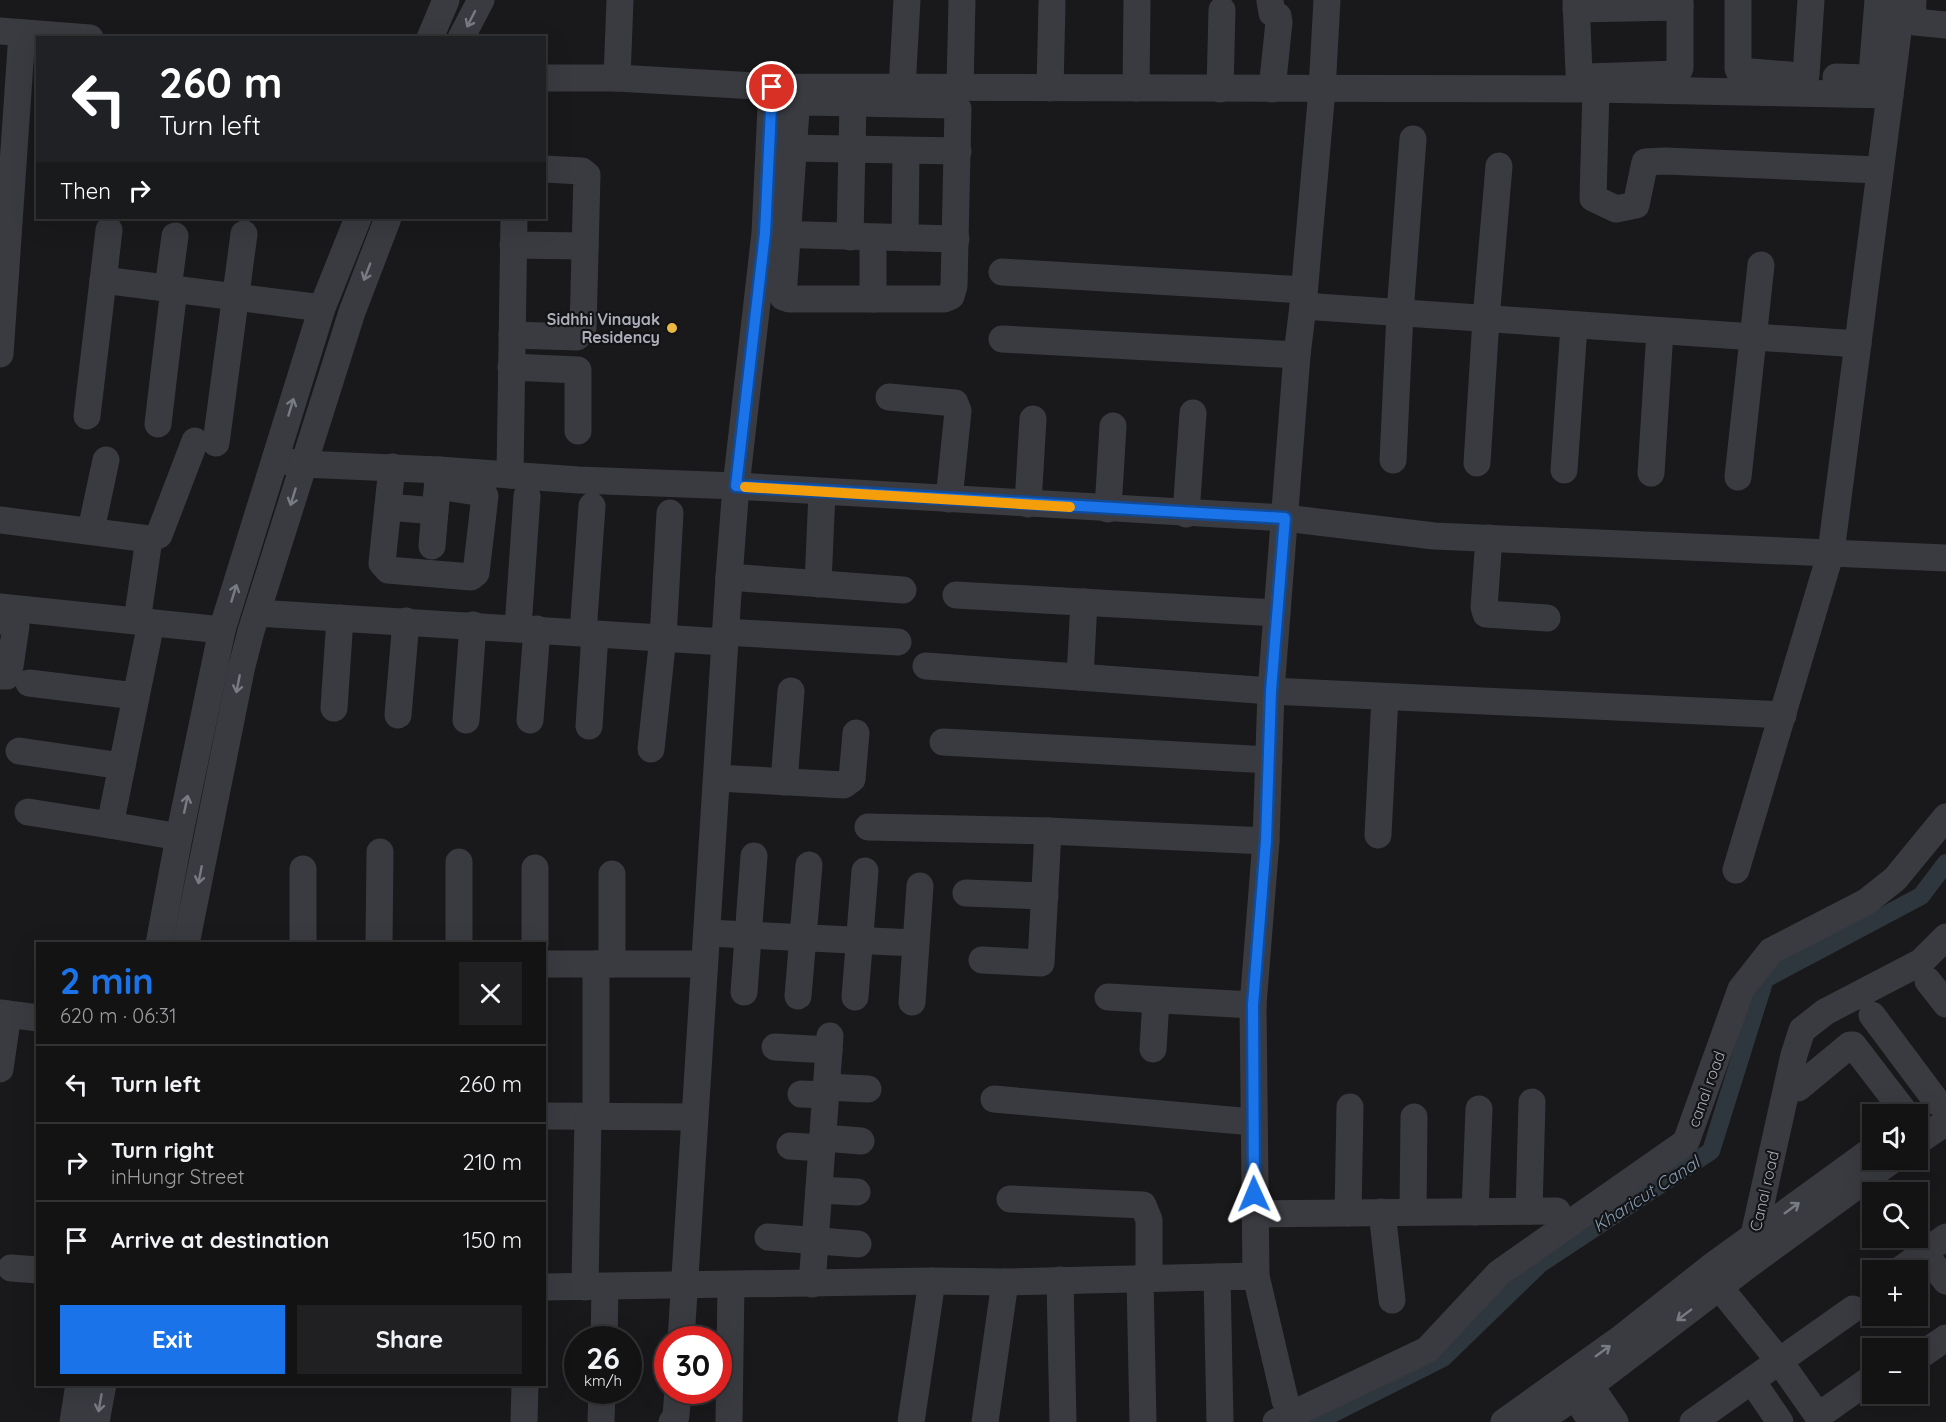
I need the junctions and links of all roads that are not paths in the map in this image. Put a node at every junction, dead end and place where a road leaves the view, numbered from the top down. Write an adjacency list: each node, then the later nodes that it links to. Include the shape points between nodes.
1 (446, 0): 21 (street)
2 (481, 0): 22 (street, one-way to 22)
3 (620, 0): 25 (street)
4 (907, 0): 27 (street)
5 (962, 0): 28 (street)
6 (1327, 0): 34 (street)
7 (1738, 0): 23 (street, via 1739,71)
8 (1811, 0): 23 (street)
9 (1878, 0): 23 (street, via 1870,76)
10 (1902, 0): 35 (street)
11 (1913, 0): 18 (street, via 1915,22)
12 (1137, 1): 30 (street)
13 (1270, 1): 32 (street, via 1279,22)
14 (1052, 3): 29 (street)
15 (1680, 3): 16 (street); 16 (street, via 1680,68 1677,74 1662,75 1579,73)
16 (1576, 4)
17 (1222, 10): 31 (street)
18 (1946, 25)
19 (11, 32): 20 (street); 64 (street)
20 (64, 36)
21 (431, 36)
22 (462, 36)
23 (1806, 75)
24 (546, 78): 25 (street)
25 (618, 78): 26 (street)
26 (772, 87): 27 (street); 50 (street)
27 (902, 88): 28 (street)
28 (960, 88): 29 (street)
29 (1050, 88): 30 (street)
30 (1136, 88): 31 (street)
31 (1220, 89): 32 (street)
32 (1272, 89): 34 (street)
33 (1596, 89): 34 (street); 35 (street); 44 (street, via 1593,198 1616,209 1636,205 1645,162)
34 (1322, 90): 62 (street)
35 (1890, 95): 44 (street)
36 (853, 103): 38 (street, via 797,105); 39 (street); 41 (street, via 955,107 959,114)
37 (1413, 140): 66 (street)
38 (793, 148): 39 (street); 50 (street)
39 (852, 150): 40 (street); 52 (street)
40 (906, 151): 41 (street); 53 (street)
41 (958, 151): 54 (street)
42 (1499, 166): 67 (street)
43 (546, 169): 56 (street, via 582,171 587,175)
44 (1878, 170): 73 (street)
45 (358, 219): 65 (street)
46 (388, 219): 88 (street, one-way to 88, via 352,312)
47 (514, 219): 55 (street)
48 (109, 230): 59 (street)
49 (244, 234): 61 (street)
50 (776, 234): 52 (street); 63 (street, via 783,297); 95 (street)
51 (175, 236): 60 (street)
52 (862, 238): 53 (street); 63 (street)
53 (905, 238): 54 (street)
54 (956, 239): 63 (street, via 951,296)
55 (513, 245): 56 (street); 70 (street)
56 (585, 246): 70 (street, via 583,329 579,336)
57 (1761, 265): 71 (street)
58 (1002, 272): 62 (street)
59 (103, 280): 60 (street); 79 (street)
60 (171, 289): 61 (street); 81 (street)
61 (235, 297): 65 (street); 109 (street, via 206,442 159,535)
62 (1304, 298): 66 (street); 75 (street)
63 (873, 299)
64 (2, 300): 74 (street)
65 (322, 308): 85 (street, one-way to 65)
66 (1400, 313): 67 (street); 86 (street)
67 (1486, 320): 68 (street); 87 (street)
68 (1574, 326): 69 (street); 89 (street)
69 (1660, 331): 71 (street); 90 (street)
70 (512, 335): 76 (street)
71 (1752, 338): 73 (street); 92 (street)
72 (1002, 339): 75 (street)
73 (1858, 344): 111 (street)
74 (0, 354)
75 (1297, 355): 105 (street)
76 (511, 367): 83 (street, via 578,370); 91 (street)
77 (888, 397): 99 (street, via 955,402 958,411)
78 (1193, 413): 104 (street)
79 (87, 416)
80 (1033, 419): 100 (street)
81 (158, 424)
82 (1113, 426): 102 (street)
83 (578, 430)
84 (106, 460): 107 (street)
85 (275, 460): 88 (street); 128 (street, one-way to 85)
86 (1393, 460)
87 (1477, 463)
88 (303, 464): 94 (street); 119 (street, one-way to 119)
89 (1564, 470)
90 (1651, 473)
91 (510, 475): 95 (street); 96 (street)
92 (1738, 477)
93 (363, 482): 94 (street)
94 (390, 486): 96 (street); 96 (street); 96 (street, via 382,563 385,568 474,576 485,496 476,490)
95 (736, 486): 97 (street); 113 (street)
96 (437, 489): 110 (street)
97 (822, 492): 99 (street); 114 (street)
98 (527, 496): 127 (street)
99 (949, 499): 100 (street)
100 (1028, 504): 102 (street)
101 (592, 506): 129 (street)
102 (1108, 508): 104 (street)
103 (670, 513): 130 (street)
104 (1186, 514): 105 (street)
105 (1285, 518): 108 (street, via 1434,536); 120 (street)
106 (0, 520): 107 (street)
107 (91, 530): 109 (street)
108 (1489, 538): 111 (street); 122 (street, via 1486,614)
109 (149, 539): 125 (street)
110 (432, 546)
111 (1831, 552): 112 (street); 143 (street)
112 (1946, 558)
113 (729, 577): 114 (street); 131 (street)
114 (818, 584): 115 (street)
115 (903, 590)
116 (956, 595): 117 (street)
117 (1084, 602): 120 (street); 135 (street)
118 (0, 607): 125 (street)
119 (257, 613): 121 (street); 181 (street, one-way to 181, via 241,670)
120 (1277, 613): 138 (street)
121 (340, 618): 124 (street); 141 (street)
122 (1547, 618)
123 (0, 621): 134 (street, via 16,626 9,673)
124 (406, 621): 126 (street); 142 (street)
125 (144, 622): 128 (street); 139 (street)
126 (473, 625): 127 (street); 144 (street)
127 (527, 629): 129 (street); 145 (street)
128 (222, 630): 161 (street, one-way to 128)
129 (589, 633): 130 (street); 146 (street)
130 (663, 637): 131 (street); 149 (street)
131 (725, 637): 132 (street); 153 (street)
132 (898, 642)
133 (926, 666): 135 (street)
134 (0, 676)
135 (1080, 677): 138 (street)
136 (29, 682): 139 (street)
137 (791, 691): 154 (street)
138 (1271, 691): 140 (street); 151 (street)
139 (135, 696): 152 (street)
140 (1385, 697): 143 (street); 160 (street)
141 (334, 708)
142 (398, 714)
143 (1782, 715): 169 (street)
144 (466, 720)
145 (530, 720)
146 (589, 726)
147 (856, 733): 154 (street, via 852,779 844,785)
148 (943, 741): 151 (street)
149 (651, 749)
150 (19, 751): 152 (street)
151 (1269, 760): 162 (street)
152 (122, 766): 157 (street)
153 (717, 778): 154 (street); 175 (street)
154 (784, 782)
155 (28, 812): 157 (street)
156 (1946, 817): 276 (street, canal road, via 1895,879 1866,902 1771,951 1741,989 1686,1142 1498,1273 1427,1350)
157 (110, 825): 161 (street)
158 (868, 827): 159 (street)
159 (1048, 831): 162 (street); 174 (street)
160 (1378, 835)
161 (178, 837): 180 (street)
162 (1266, 841): 199 (street)
163 (380, 852): 183 (street)
164 (754, 856): 176 (street)
165 (459, 862): 184 (street)
166 (809, 866): 178 (street)
167 (535, 868): 185 (street)
168 (303, 869): 182 (street)
169 (1736, 870)
170 (865, 871): 179 (street)
171 (612, 874): 189 (street)
172 (920, 886): 186 (street)
173 (966, 893): 174 (street)
174 (1046, 896): 187 (street, via 1041,963)
175 (707, 933): 176 (street); 190 (street)
176 (749, 935): 178 (street); 192 (street)
177 (1946, 937): 238 (street, Canal road, via 1921,962 1825,1012 1802,1030)
178 (803, 938): 179 (street); 193 (street)
179 (860, 940): 186 (street); 194 (street)
180 (159, 942)
181 (186, 942)
182 (303, 942)
183 (379, 942)
184 (459, 942)
185 (535, 942)
186 (915, 943): 197 (street)
187 (982, 960)
188 (546, 964): 189 (street)
189 (604, 964): 190 (street); 216 (street)
190 (704, 964): 217 (street)
191 (1928, 981): 198 (street)
192 (744, 992)
193 (798, 996)
194 (855, 997)
195 (1108, 997): 196 (street)
196 (1156, 1000): 199 (street); 204 (street)
197 (912, 1002)
198 (1946, 1004)
199 (1253, 1005): 219 (street)
200 (4, 1014): 202 (street); 205 (street)
201 (1872, 1015): 214 (street)
202 (36, 1018)
203 (775, 1047): 208 (street, via 830,1043)
204 (1153, 1049)
205 (0, 1069)
206 (1798, 1088): 211 (street, via 1853,1045)
207 (868, 1089): 208 (street)
208 (818, 1092): 222 (street)
209 (994, 1099): 219 (street)
210 (1532, 1102): 231 (street)
211 (1898, 1104)
212 (1350, 1107): 236 (street)
213 (1479, 1108): 235 (street)
214 (1936, 1109): 220 (street)
215 (546, 1116): 216 (street)
216 (592, 1116): 217 (street); 259 (street)
217 (694, 1117): 257 (street)
218 (1414, 1117): 234 (street)
219 (1253, 1122): 237 (street)
220 (1928, 1123)
221 (861, 1141): 222 (street)
222 (822, 1143): 223 (street); 227 (street)
223 (790, 1146)
224 (1862, 1157): 238 (street, one-way to 224)
225 (1884, 1170): 226 (street)
226 (1874, 1182)
227 (819, 1190): 229 (street); 241 (street)
228 (1862, 1191): 245 (street)
229 (857, 1192)
230 (1010, 1199): 250 (street, via 1143,1205 1149,1220)
231 (1529, 1211): 232 (street); 235 (street)
232 (1557, 1211)
233 (1382, 1212): 234 (street); 236 (street); 261 (street)
234 (1413, 1212): 235 (street)
235 (1475, 1212)
236 (1348, 1213): 237 (street)
237 (1254, 1214): 248 (street)
238 (1753, 1236): 245 (street, Canal road); 269 (street, one-way to 238)
239 (768, 1237): 241 (street)
240 (1946, 1237): 242 (street)
241 (815, 1241): 243 (street); 255 (street)
242 (1928, 1242)
243 (858, 1244)
244 (1920, 1248): 253 (street)
245 (1747, 1266): 260 (street)
246 (11, 1268): 247 (street)
247 (36, 1270)
248 (1256, 1276): 249 (street); 276 (street)
249 (1217, 1277): 250 (street); 278 (street)
250 (1145, 1278): 251 (street); 288 (street)
251 (1060, 1280): 254 (street); 287 (street)
252 (932, 1281): 254 (street); 255 (street); 285 (street)
253 (1946, 1281)
254 (1005, 1282): 286 (street)
255 (812, 1284): 256 (street)
256 (731, 1285): 257 (street); 284 (street)
257 (684, 1286): 259 (street); 264 (street)
258 (546, 1287): 259 (street)
259 (596, 1287): 263 (street)
260 (1720, 1288): 267 (street); 269 (street, one-way to 269)
261 (1392, 1300)
262 (1853, 1309): 267 (street)
263 (602, 1326)
264 (682, 1326)
265 (1946, 1338): 266 (street)
266 (1928, 1350)
267 (1780, 1362): 268 (street); 270 (street, via 1818,1416)
268 (1752, 1381): 277 (street); 293 (street)
269 (1577, 1382): 289 (street); 290 (street); 291 (street); 292 (street)
270 (1862, 1385)
271 (79, 1386): 279 (street)
272 (103, 1386): 280 (street, one-way to 280)
273 (525, 1386): 281 (street)
274 (602, 1404): 282 (street)
275 (677, 1404): 283 (street)
276 (1286, 1415)
277 (1709, 1417)
278 (1220, 1421)
279 (73, 1422)
280 (96, 1422)
281 (524, 1422)
282 (601, 1422)
283 (672, 1422)
284 (729, 1422)
285 (911, 1422)
286 (985, 1422)
287 (1063, 1422)
288 (1143, 1422)
289 (1504, 1422)
290 (1538, 1422)
291 (1592, 1422)
292 (1615, 1422)
293 (1780, 1422)

